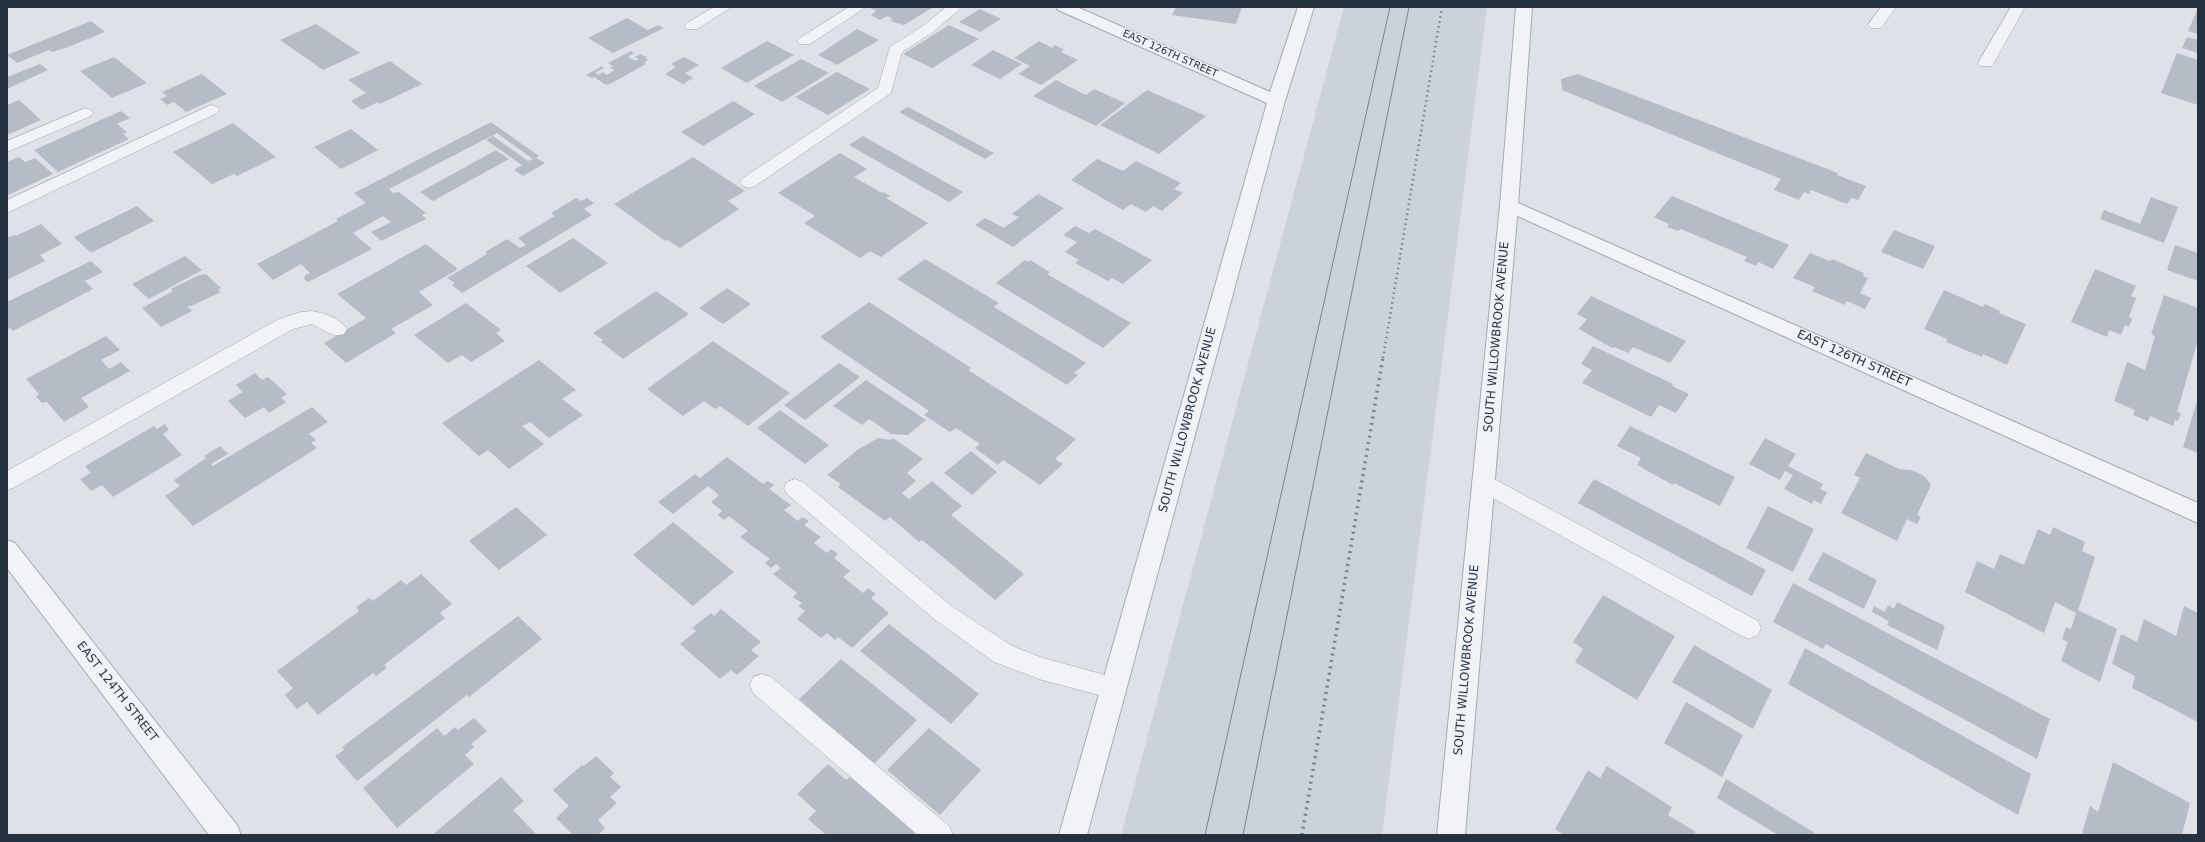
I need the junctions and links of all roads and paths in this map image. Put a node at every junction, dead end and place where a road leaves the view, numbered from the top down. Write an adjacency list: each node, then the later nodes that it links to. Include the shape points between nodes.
1 (725, 7): 10 (lane)
2 (859, 7): 11 (lane)
3 (955, 7): 17 (lane, via 928,29 895,50 885,90)
4 (1064, 7): 13 (street, EAST 126TH STREET)
5 (1306, 7): 13 (street, SOUTH WILLOWBROOK AVENUE)
6 (1524, 7): 18 (street, SOUTH WILLOWBROOK AVENUE)
7 (1889, 7): 9 (lane)
8 (2018, 7): 12 (lane)
9 (1876, 25)
10 (692, 26)
11 (805, 41)
12 (1986, 63)
13 (1276, 101): 28 (street, SOUTH WILLOWBROOK AVENUE)
14 (211, 110): 19 (lane)
15 (85, 113): 16 (lane)
16 (7, 147)
17 (749, 182)
18 (1509, 205): 22 (street, SOUTH WILLOWBROOK AVENUE); 24 (street, EAST 126TH STREET)
19 (7, 207)
20 (337, 329): 21 (lane, via 317,317 303,317 286,324)
21 (7, 481)
22 (1483, 482): 26 (lane); 32 (street, SOUTH WILLOWBROOK AVENUE)
23 (795, 488): 28 (lane, via 942,612 1003,654 1042,669)
24 (2198, 513)
25 (7, 550): 29 (street, EAST 124TH STREET)
26 (1749, 628)
27 (762, 685): 30 (lane)
28 (1114, 688): 31 (street, SOUTH WILLOWBROOK AVENUE)
29 (227, 835)
30 (939, 835)
31 (1073, 835)
32 (1451, 835)

